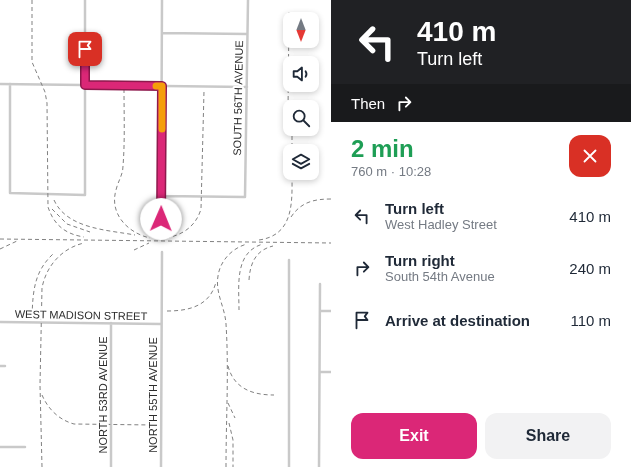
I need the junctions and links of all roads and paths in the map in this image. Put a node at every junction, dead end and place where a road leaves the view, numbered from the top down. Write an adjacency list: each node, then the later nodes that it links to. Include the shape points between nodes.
1 (85, 0): 8 (street)
2 (162, 0): 4 (street)
3 (248, 0): 5 (street, SOUTH 56TH AVENUE)
4 (162, 33): 5 (street); 9 (street)
5 (248, 34): 10 (street, SOUTH 56TH AVENUE)
6 (0, 84): 7 (street)
7 (10, 84): 8 (street); 8 (street, via 10,193 85,195)
8 (85, 85): 9 (street)
9 (162, 86): 10 (street); 11 (street)
10 (247, 87): 11 (street, SOUTH 56TH AVENUE, via 245,197)
11 (162, 196): 12 (street)
12 (158, 228)
13 (162, 252): 20 (street, NORTH 55TH AVENUE)
14 (289, 260): 29 (street)
15 (320, 284): 16 (street)
16 (320, 311): 17 (street); 23 (street)
17 (331, 311)
18 (0, 322): 19 (street, WEST MADISON STREET)
19 (111, 323): 20 (street, WEST MADISON STREET); 27 (street, NORTH 53RD AVENUE)
20 (161, 324): 28 (street, NORTH 55TH AVENUE)
21 (0, 366): 22 (street)
22 (5, 366)
23 (320, 372): 24 (street); 30 (street)
24 (331, 372)
25 (0, 447): 26 (street)
26 (25, 448)
27 (111, 467)
28 (161, 467)
29 (289, 467)
30 (319, 467)

